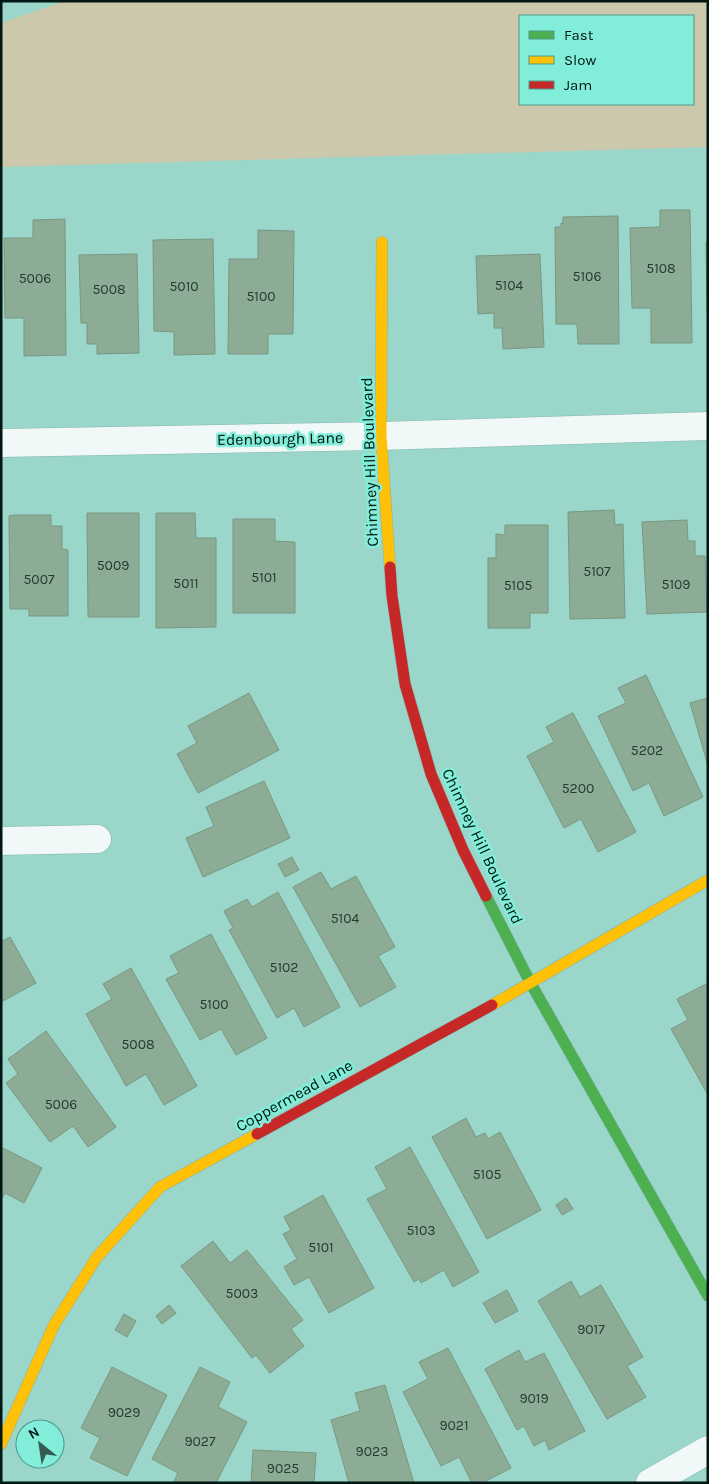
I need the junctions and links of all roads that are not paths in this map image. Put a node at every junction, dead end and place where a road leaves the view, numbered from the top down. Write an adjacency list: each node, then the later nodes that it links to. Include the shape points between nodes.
1 (382, 242): 3 (street, Chimney Hill Boulevard)
2 (708, 426): 3 (street, Edenbourgh Lane)
3 (381, 436): 4 (street, Edenbourgh Lane); 8 (street, Chimney Hill Boulevard, via 392,596 405,684 435,783 463,850)
4 (1, 443)
5 (97, 839): 6 (street)
6 (1, 841)
7 (708, 880): 8 (street, Coppermead Lane)
8 (530, 982): 9 (street, Chimney Hill Boulevard); 10 (street, Coppermead Lane, via 160,1187 97,1257 54,1325)
9 (708, 1296)
10 (1, 1444)
11 (708, 1450): 12 (street)
12 (650, 1483)

